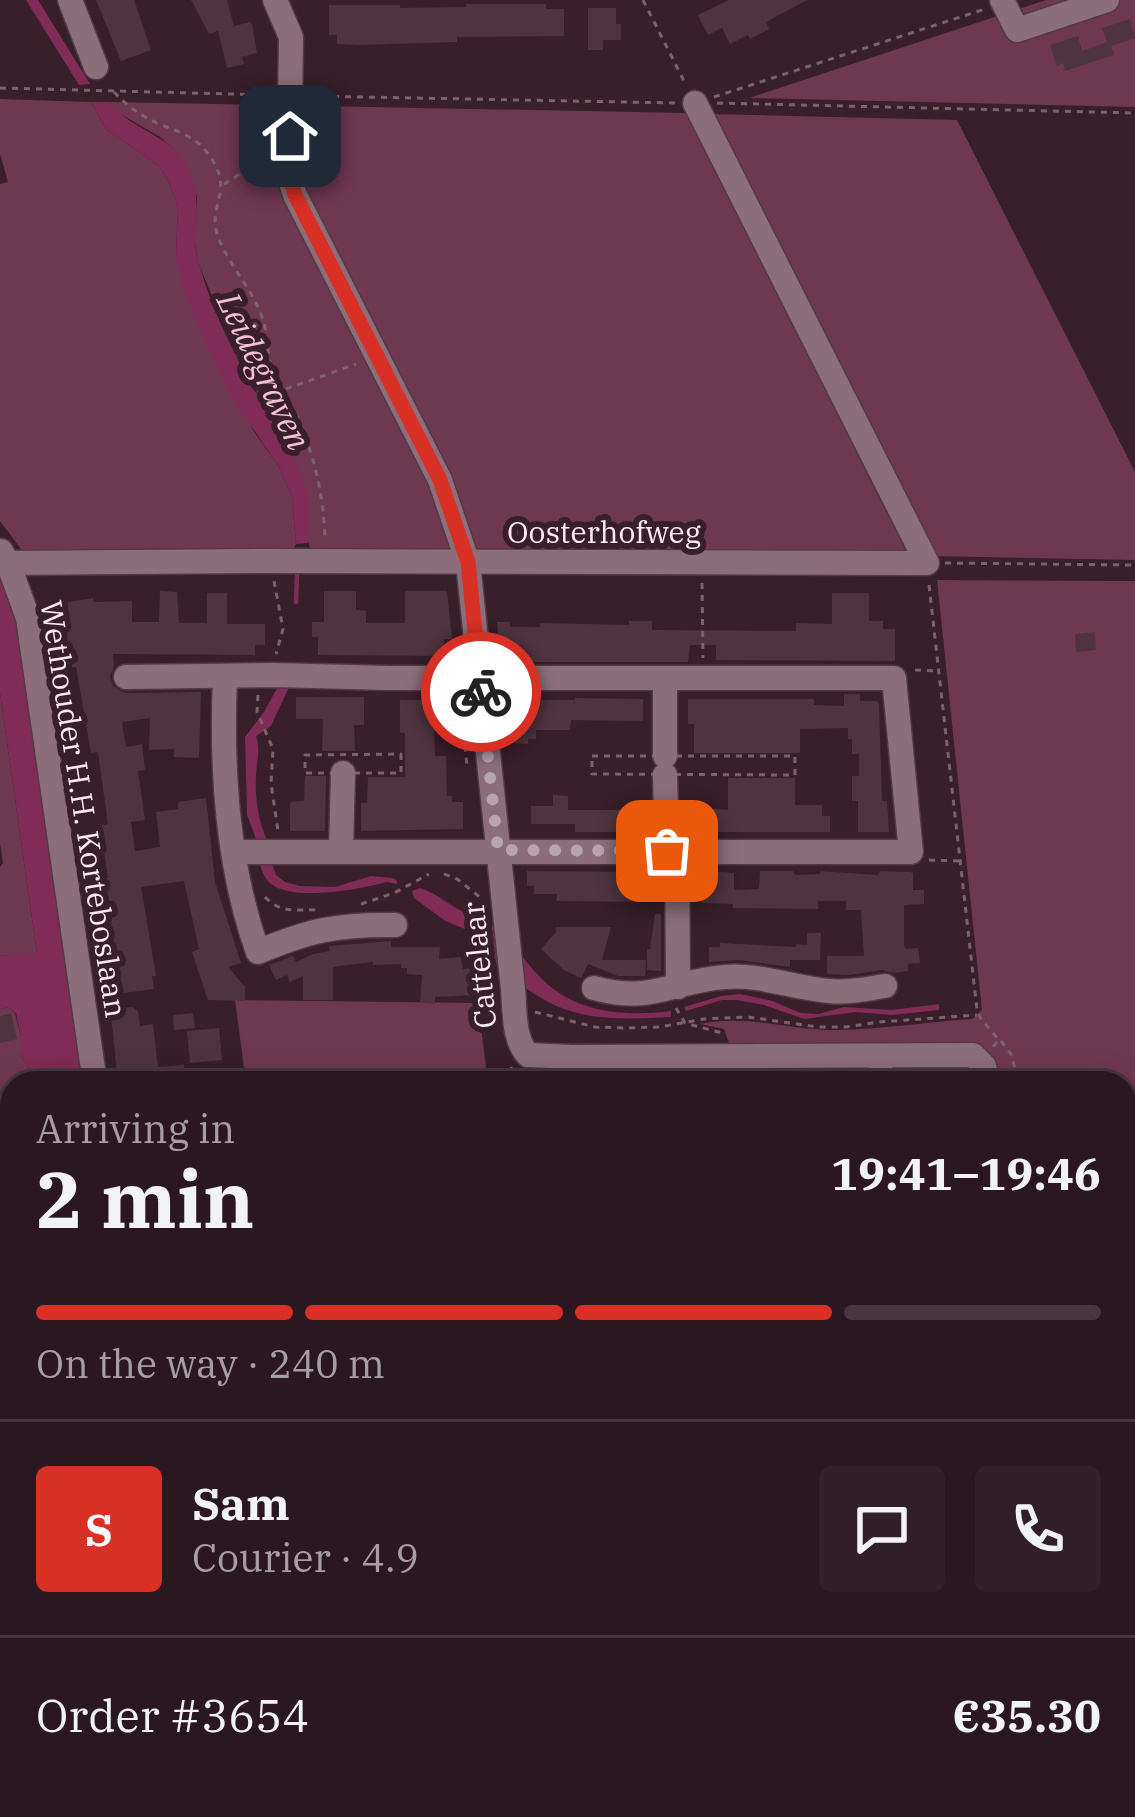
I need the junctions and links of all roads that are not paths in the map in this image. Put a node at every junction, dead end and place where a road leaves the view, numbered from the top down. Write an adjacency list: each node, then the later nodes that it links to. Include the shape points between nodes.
1 (70, 0): 5 (street)
2 (275, 0): 8 (street, Cattelaar, via 291,37 280,97 295,195 440,480)
3 (1107, 0): 4 (street, via 1017,30)
4 (1003, 2)
5 (96, 67)
6 (695, 103): 8 (street, Oosterhofweg, via 927,563)
7 (3, 558): 8 (street, Oosterhofweg); 24 (street, Wethouder H.H. Korteboslaan, via 28,618)
8 (468, 562): 11 (street, Cattelaar)
9 (126, 677): 10 (street)
10 (225, 677): 11 (street); 15 (street, via 224,771)
11 (479, 677): 12 (street); 14 (street, Cattelaar)
12 (664, 679): 17 (street); 17 (street, via 894,678 911,852)
13 (343, 773): 16 (street)
14 (498, 850): 16 (street); 17 (street); 23 (street, Cattelaar, via 520,1046)
15 (263, 851): 16 (street); 18 (street, via 248,923 258,952 303,933)
16 (341, 851)
17 (672, 851): 20 (street)
18 (394, 925)
19 (885, 986): 20 (street, via 833,992 731,976)
20 (678, 987): 21 (street, via 634,995)
21 (594, 988)
22 (880, 1056): 23 (street, Cattelaar); 25 (street); 26 (street, Cattelaar, via 973,1055)
23 (572, 1070)
24 (93, 1071)
25 (881, 1071)
26 (978, 1071)

